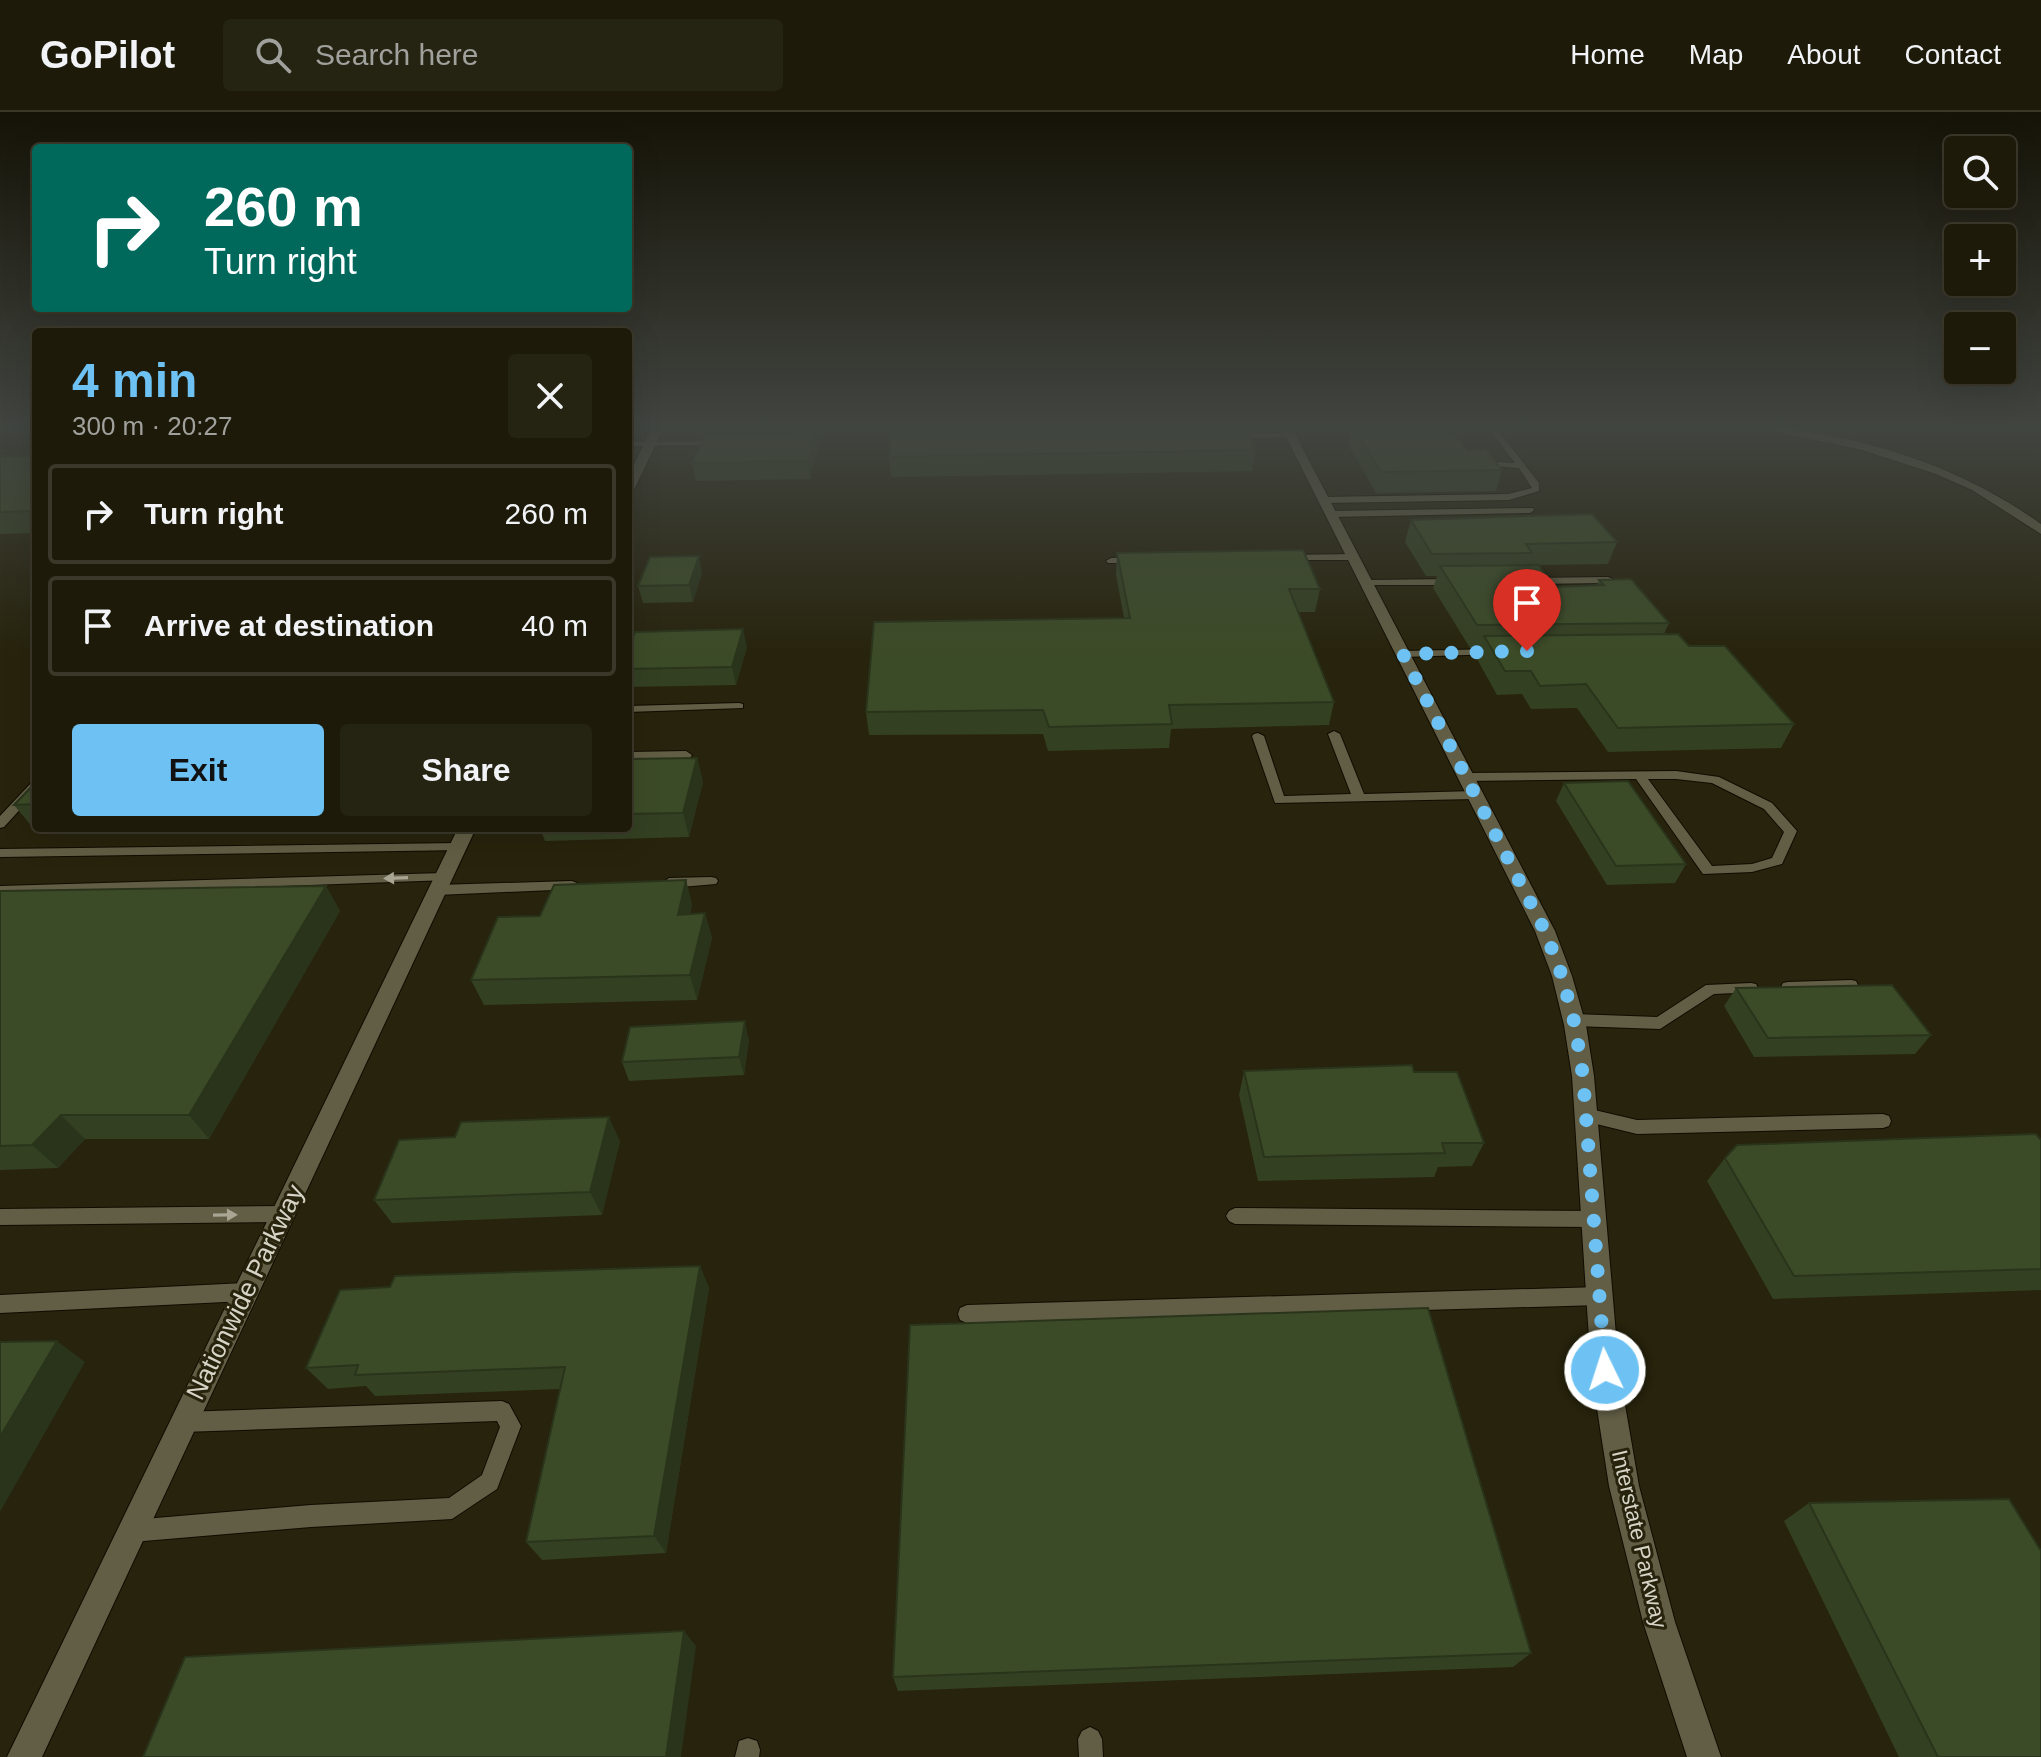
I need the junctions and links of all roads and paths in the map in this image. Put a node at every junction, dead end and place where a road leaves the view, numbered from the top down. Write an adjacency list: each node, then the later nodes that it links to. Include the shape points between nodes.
1 (1323, 502): 4 (street, Interstate Parkway)
2 (1422, 502): 4 (lane)
3 (2000, 502): 6 (street)
4 (1326, 507): 5 (lane); 7 (street, Interstate Parkway)
5 (1530, 510)
6 (2041, 530)
7 (1353, 557): 8 (lane); 13 (street, Interstate Parkway)
8 (1276, 558)
9 (1141, 560): 10 (lane)
10 (1111, 561)
11 (1517, 581): 14 (lane, via 1608,580)
12 (1472, 582): 13 (lane)
13 (1366, 583): 16 (street, Interstate Parkway)
14 (1623, 585)
15 (1511, 652): 16 (lane)
16 (1403, 654): 24 (street, Interstate Parkway)
17 (739, 706): 18 (lane)
18 (632, 709)
19 (1334, 734): 26 (lane)
20 (1258, 736): 26 (lane, via 1279,800)
21 (686, 755): 22 (lane)
22 (632, 756)
23 (1640, 776): 23 (lane, via 1715,780 1768,806 1791,831 1777,861 1708,871); 24 (lane)
24 (1470, 786): 26 (lane); 36 (street, Interstate Parkway, via 1545,931)
25 (32, 789): 27 (lane)
26 (1359, 798)
27 (0, 824)
28 (462, 838): 29 (lane); 32 (street, Nationwide Parkway)
29 (0, 853)
30 (711, 881): 31 (lane)
31 (650, 883)
32 (440, 884): 33 (lane); 34 (lane, one-way to 34, via 349,880); 39 (street, Nationwide Parkway)
33 (589, 885)
34 (0, 891)
35 (1851, 985): 36 (lane, via 1711,989 1660,1023)
36 (1574, 1020): 37 (street, Interstate Parkway)
37 (1586, 1115): 38 (lane, via 1637,1127); 42 (street, Interstate Parkway)
38 (1883, 1121)
39 (283, 1214): 41 (lane, one-way to 39); 43 (street, Nationwide Parkway)
40 (1235, 1216): 42 (lane)
41 (0, 1217)
42 (1594, 1219): 44 (street, Interstate Parkway)
43 (245, 1292): 45 (lane); 47 (street, Nationwide Parkway)
44 (1600, 1296): 46 (lane); 50 (street, Interstate Parkway, via 1605,1370 1624,1486 1659,1622)
45 (0, 1304)
46 (967, 1314)
47 (183, 1422): 48 (street, Nationwide Parkway); 48 (lane, via 502,1411 511,1426 490,1482 452,1508)
48 (131, 1531): 49 (street, Nationwide Parkway)
49 (24, 1757)
50 (1704, 1757)

